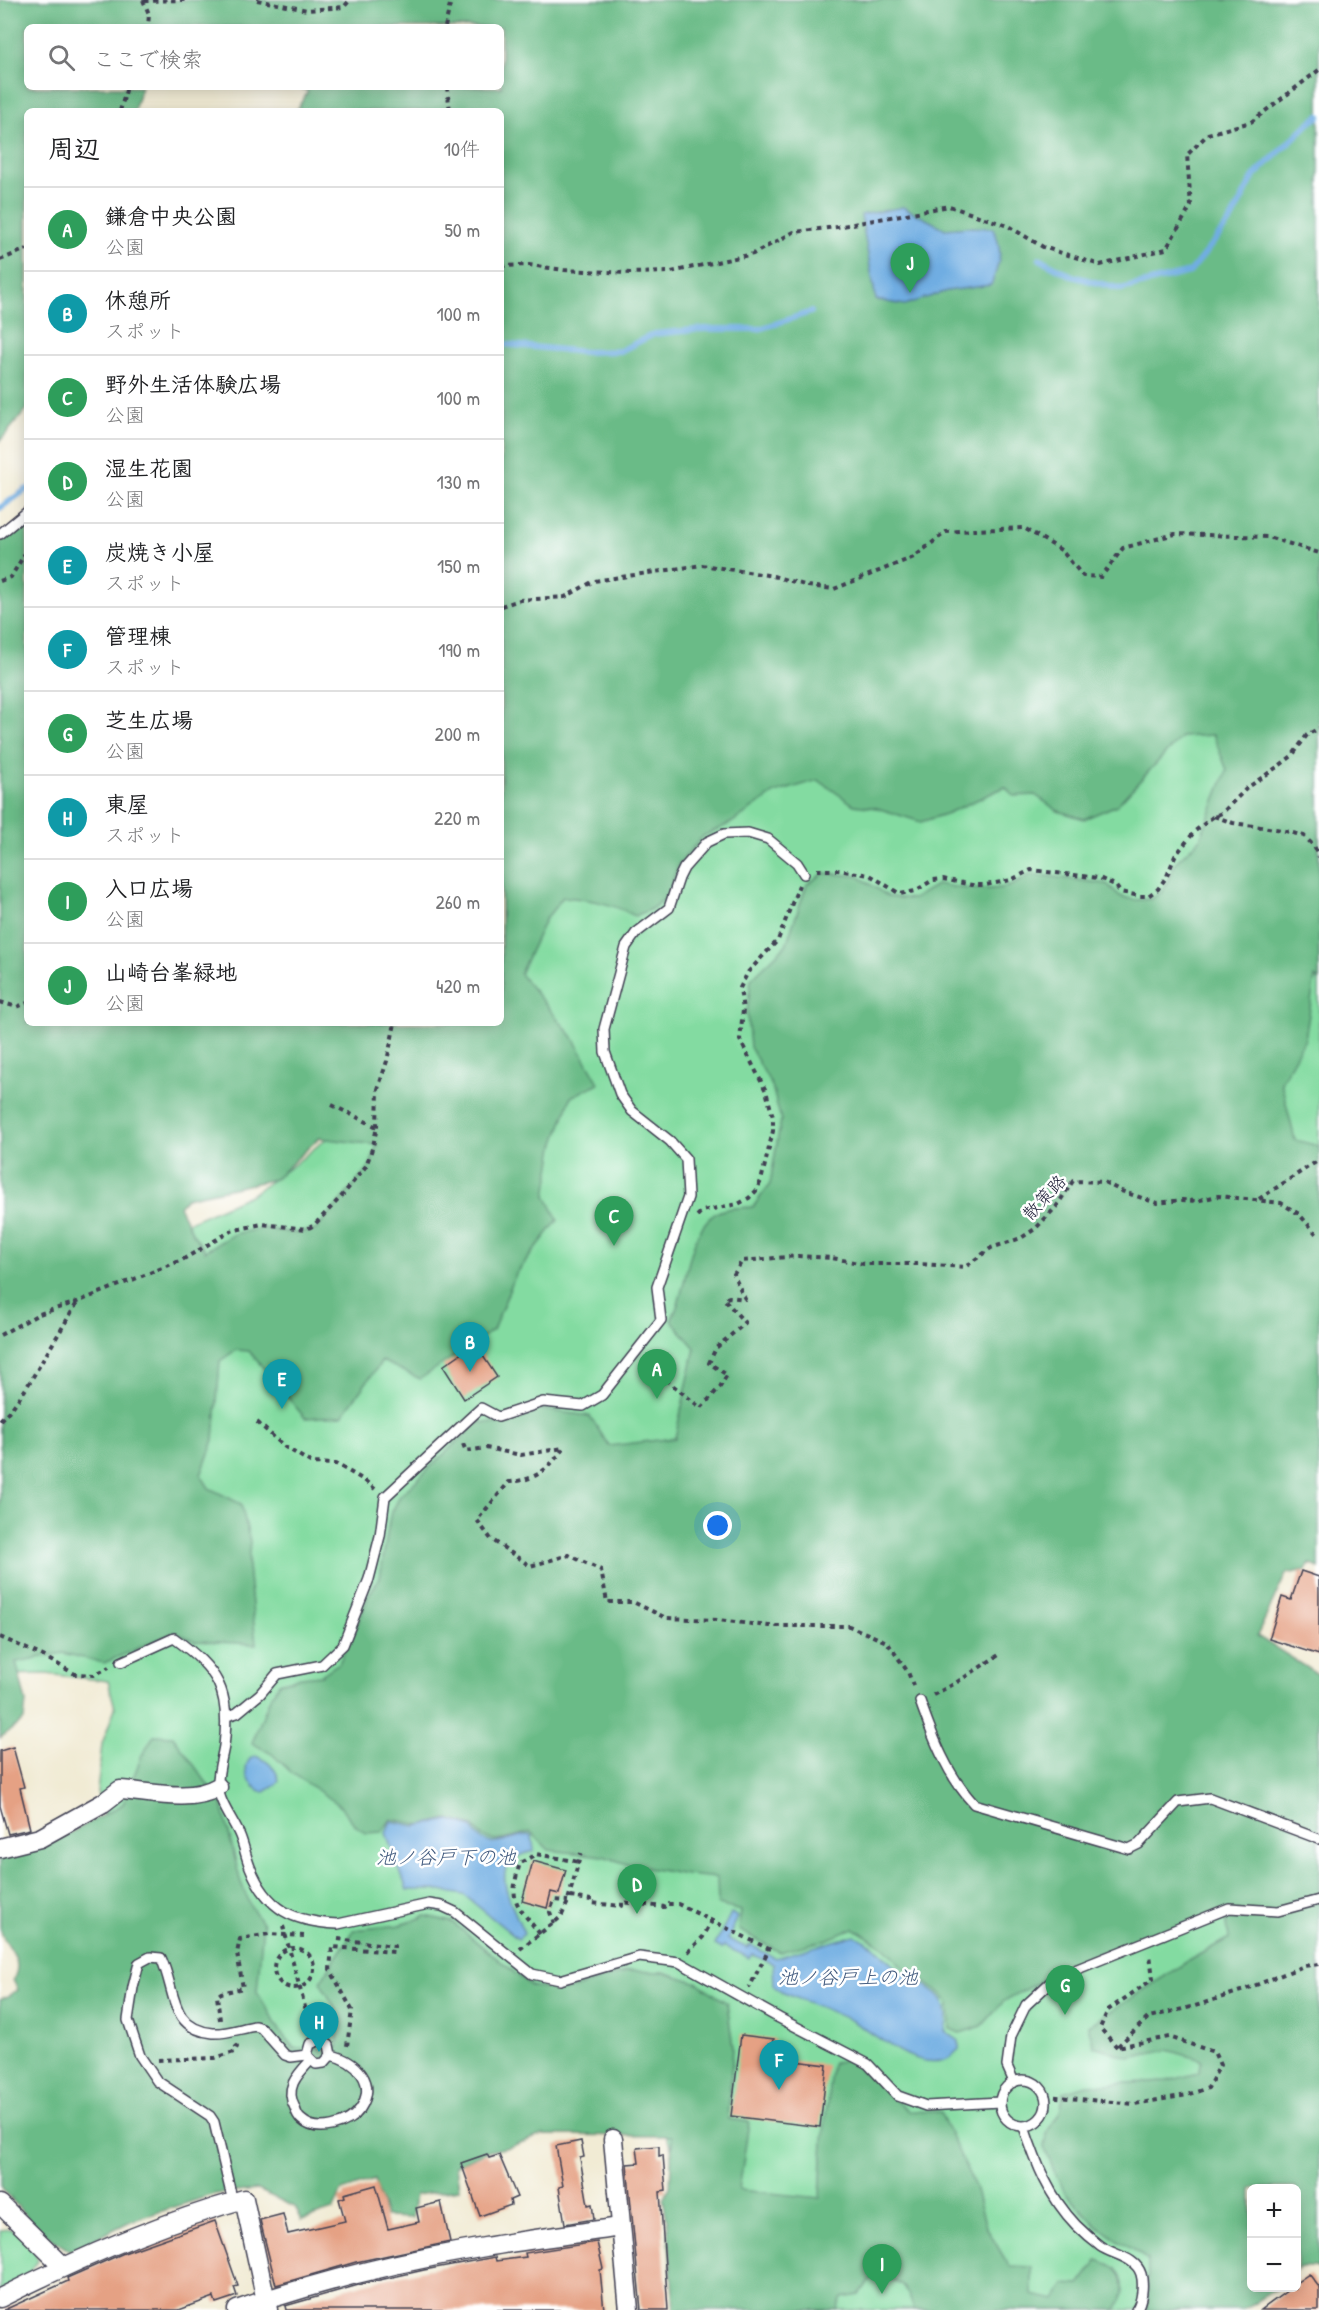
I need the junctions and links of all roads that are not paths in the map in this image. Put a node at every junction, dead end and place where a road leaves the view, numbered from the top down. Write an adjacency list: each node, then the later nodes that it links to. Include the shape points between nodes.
1 (24, 514): 2 (lane)
2 (0, 534)
3 (804, 874): 6 (lane, via 797,862 768,839 748,833 724,834 707,842 684,868 669,908 636,933 626,947 604,1029 605,1052 620,1094 632,1111 686,1159 688,1197 657,1287 661,1320 602,1395 583,1406 543,1402 498,1417 481,1408 385,1497 369,1579 343,1645 322,1665 276,1674 260,1694 237,1713)
4 (121, 1662): 6 (lane, via 174,1638 212,1670 223,1693)
5 (920, 1701): 8 (lane, via 938,1750 960,1789 974,1804 1129,1849 1140,1844 1178,1802 1210,1798)
6 (227, 1716): 7 (lane)
7 (218, 1787): 9 (street, via 188,1795 120,1790 40,1838); 14 (lane, via 258,1884 268,1900 282,1911 338,1924 429,1904 442,1905 455,1911 532,1974 561,1980 639,1957 679,1962 868,2064 898,2096 926,2106)
8 (1319, 1839)
9 (0, 1848)
10 (1319, 1900): 13 (lane, via 1278,1911 1229,1908 1055,1978 1026,2005 1011,2036 1007,2066)
11 (331, 2055): 12 (lane, via 324,2063 316,2064); 12 (lane, via 325,2042 315,2041 310,2044); 12 (lane, via 346,2059 361,2071 366,2083 360,2109 345,2121 319,2127 302,2121 290,2092)
12 (309, 2058): 17 (lane, via 285,2055 255,2026 214,2033 193,2028 180,2016 161,1958 150,1957 139,1963 128,2020 143,2061 157,2081 214,2122)
13 (1014, 2082): 14 (lane, via 1004,2090); 15 (lane, via 1036,2084 1046,2096 1042,2117)
14 (1000, 2102): 15 (lane, via 1010,2122)
15 (1024, 2127): 25 (lane, via 1049,2188 1076,2225 1101,2247 1131,2261 1141,2274 1142,2292)
16 (613, 2139): 19 (street)
17 (233, 2202): 20 (street, via 167,2223); 22 (street, via 244,2199)
18 (2, 2210): 20 (street)
19 (620, 2227): 22 (street, via 462,2251 342,2278); 24 (street)
20 (63, 2266): 21 (street)
21 (0, 2298)
22 (267, 2305): 23 (street)
23 (237, 2310)
24 (629, 2310)
25 (1136, 2310)

